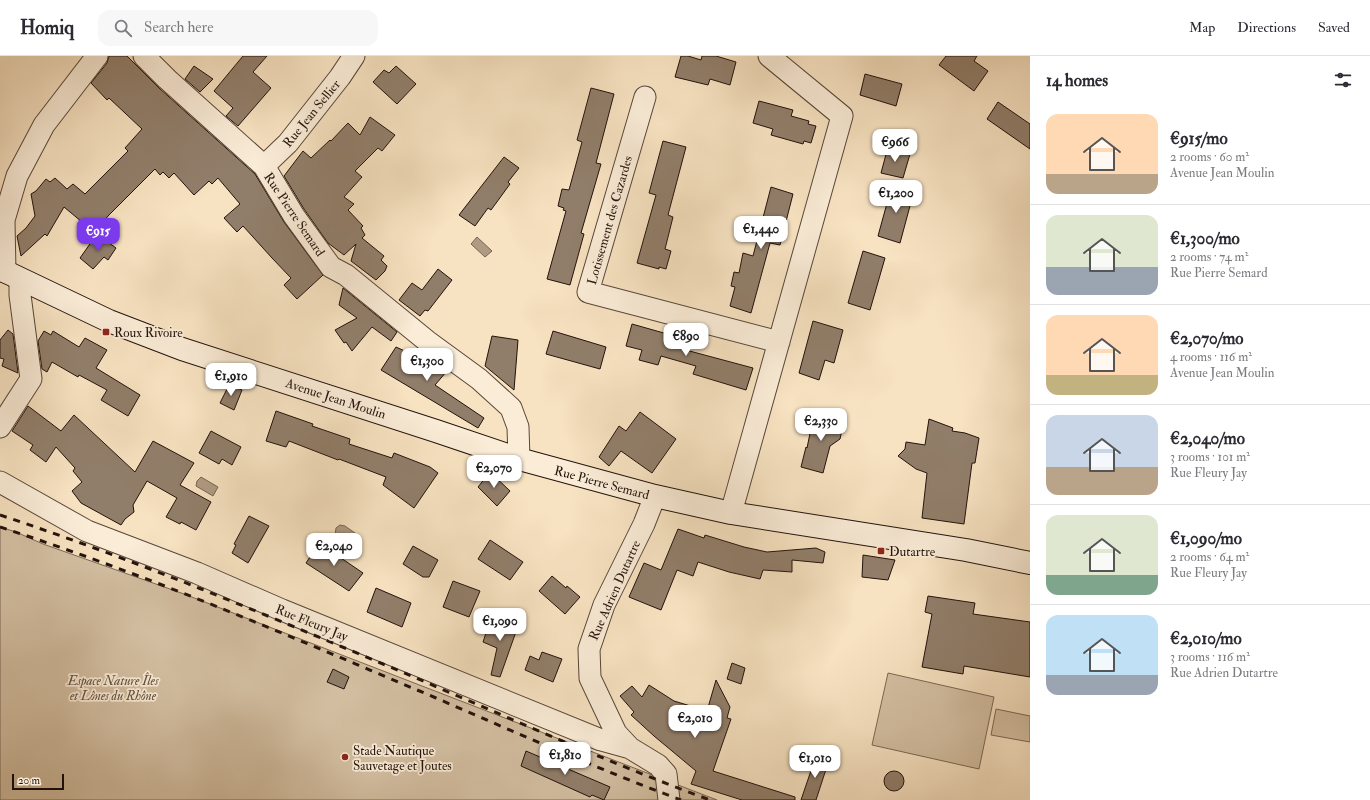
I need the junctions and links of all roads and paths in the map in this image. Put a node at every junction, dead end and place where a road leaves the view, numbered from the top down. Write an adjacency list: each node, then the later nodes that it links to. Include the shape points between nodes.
1 (97, 56): 7 (street, via 44,125 17,176 4,220)
2 (144, 56): 6 (street, Rue Pierre Semard)
3 (354, 56): 6 (street, Rue Jean Sellier, via 288,143)
4 (769, 56): 8 (street, via 842,116)
5 (645, 97): 8 (street, Lotissement des Cazardes, via 588,292)
6 (264, 166): 10 (street, Rue Pierre Semard, via 294,216 331,267 346,275 427,341 479,379 511,408 518,427)
7 (8, 273): 9 (street, via 20,295 31,379); 10 (main road, Avenue Jean Moulin, via 109,321 182,349)
8 (779, 342): 13 (street)
9 (0, 427)
10 (519, 459): 12 (main road, Rue Pierre Semard)
11 (0, 482): 15 (street, Rue Fleury Jay, via 87,531 197,573 601,740)
12 (655, 496): 13 (main road, Rue Pierre Semard); 15 (street, Rue Adrien Dutartre, via 604,606 588,649 590,678 616,734)
13 (732, 513): 14 (main road, Rue Pierre Semard, via 966,550)
14 (1030, 563)
15 (630, 748): 16 (street, Rue Adrien Dutartre, via 663,769)
16 (669, 800)

